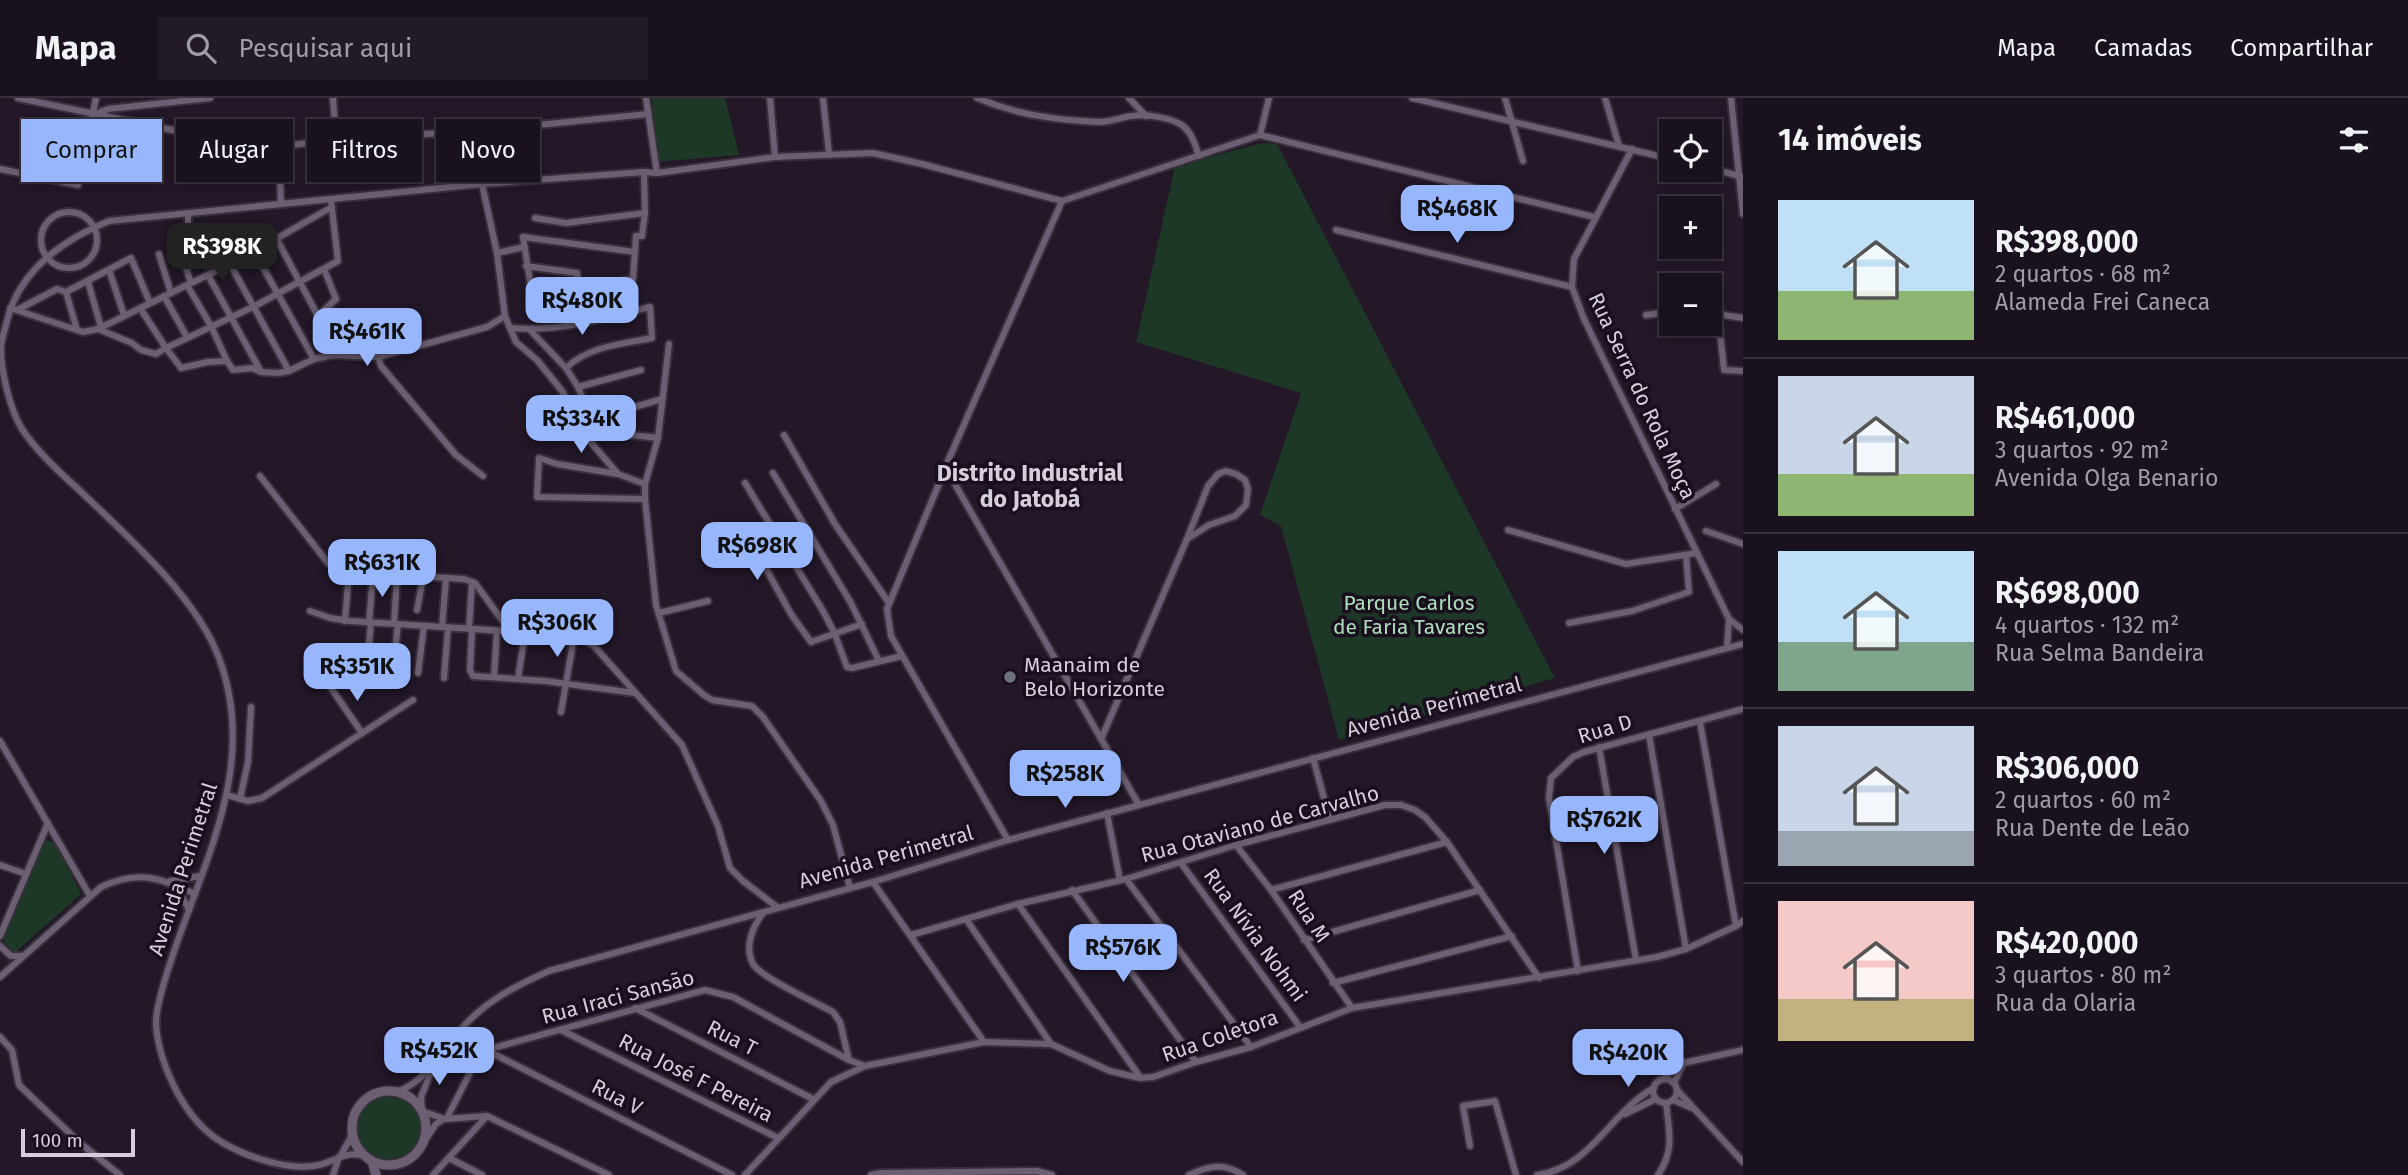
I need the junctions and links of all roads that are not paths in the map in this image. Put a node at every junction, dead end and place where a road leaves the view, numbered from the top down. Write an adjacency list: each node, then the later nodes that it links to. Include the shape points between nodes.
1 (18, 98): 15 (street)
2 (96, 98): 15 (street)
3 (210, 98): 15 (street)
4 (333, 98): 18 (street)
5 (646, 98): 16 (street)
6 (770, 98): 28 (street)
7 (823, 98): 25 (street)
8 (977, 98): 17 (street, via 1035,117 1103,122)
9 (1129, 98): 17 (street)
10 (1269, 98): 22 (street)
11 (1412, 98): 19 (street)
12 (1505, 98): 19 (street)
13 (1605, 98): 23 (street)
14 (1731, 98): 34 (street)
15 (95, 113): 20 (street); 30 (street, via 78,185)
16 (648, 114): 21 (street); 33 (street)
17 (1146, 116): 26 (street, via 1181,124)
18 (335, 119)
19 (1510, 120): 23 (street); 29 (street)
20 (176, 130)
21 (422, 134)
22 (1261, 135): 26 (street); 43 (street)
23 (1619, 146): 24 (street)
24 (1632, 149): 27 (street); 43 (street, Rua Serra do Rola Moça)
25 (829, 154): 28 (street, Avenida Perimetral); 37 (street, Avenida Perimetral, via 873,153)
26 (1199, 156): 37 (street)
27 (1659, 156)
28 (775, 158): 33 (street, Avenida Perimetral)
29 (1523, 160)
30 (0, 169)
31 (1722, 171): 34 (street)
32 (644, 172): 33 (street, Avenida Perimetral); 36 (street, Avenida Perimetral); 41 (street)
33 (657, 173)
34 (1741, 176): 42 (street)
35 (280, 182): 39 (street)
36 (482, 184): 38 (street, Avenida Perimetral); 52 (street)
37 (1062, 201): 107 (street)
38 (332, 203): 39 (street, Avenida Perimetral); 47 (street); 58 (street, via 338,261)
39 (281, 204): 40 (street, Avenida Perimetral)
40 (188, 214): 45 (street, Avenida Perimetral, via 109,221); 49 (street)
41 (645, 214): 44 (street, via 566,223); 53 (street)
42 (1743, 214)
43 (1594, 217): 65 (street, Rua Serra do Rola Moça, via 1574,259)
44 (535, 218)
45 (95, 227): 55 (street, Avenida Perimetral, via 65,242); 55 (street, via 97,247 85,263 65,268); 55 (street, via 78,213 52,217 41,241)
46 (1336, 230): 65 (street)
47 (276, 238): 48 (street); 51 (street); 63 (street)
48 (209, 244): 49 (street); 60 (street)
49 (186, 247): 64 (street, via 182,255)
50 (524, 247): 52 (street); 53 (street, via 523,237); 57 (street)
51 (254, 251): 56 (street); 68 (street)
52 (497, 253): 80 (street)
53 (635, 253): 66 (street, via 633,279)
54 (159, 254): 69 (street)
55 (48, 258): 73 (street, Avenida Perimetral, via 29,275)
56 (230, 264): 60 (street); 71 (street)
57 (526, 266): 66 (street, via 577,273); 66 (street, via 533,300)
58 (324, 269): 63 (street); 79 (street, via 337,299)
59 (109, 270): 62 (street); 70 (street, via 131,258); 77 (street)
60 (219, 270): 61 (street)
61 (208, 275): 64 (street); 78 (street)
62 (88, 282): 67 (street); 83 (street)
63 (300, 282): 68 (street); 79 (street)
64 (189, 284): 69 (street); 82 (street)
65 (1572, 287): 116 (street, Rua Serra do Rola Moça)
66 (579, 291)
67 (66, 292): 73 (street, via 57,289); 85 (street)
68 (277, 294): 71 (street); 93 (street)
69 (167, 295): 70 (street); 88 (street)
70 (150, 303): 72 (street)
71 (253, 307): 78 (street); 98 (street)
72 (141, 308): 77 (street); 90 (street)
73 (14, 309): 85 (street); 94 (street, Avenida Perimetral)
74 (1659, 313): 76 (street)
75 (1722, 314): 81 (street)
76 (1646, 315)
77 (124, 316): 83 (street)
78 (230, 316): 82 (street); 100 (street)
79 (318, 316): 91 (street)
80 (505, 316): 84 (street); 92 (street, via 487,327)
81 (1743, 318)
82 (211, 326): 88 (street); 95 (street)
83 (100, 328): 85 (street); 90 (street, via 141,350 156,354)
84 (510, 328): 86 (street); 103 (street, via 516,342 562,391)
85 (77, 330)
86 (530, 330): 96 (street); 96 (street, via 650,307 652,338 589,353)
87 (1720, 336): 99 (street, via 1724,370)
88 (187, 337): 90 (street)
89 (668, 344): 102 (street)
90 (166, 348): 95 (street, via 181,368)
91 (333, 355): 92 (street); 93 (street)
92 (378, 357): 111 (street, via 456,455)
93 (314, 359): 98 (street)
94 (1, 361): 176 (street, Avenida Perimetral, via 23,430 62,475 144,552 200,619 217,651 229,686 234,744)
95 (227, 361): 100 (street, via 233,370)
96 (566, 368): 101 (street)
97 (641, 370): 101 (street)
98 (289, 371): 100 (street)
99 (1743, 371)
100 (261, 372)
101 (578, 387): 103 (street, via 582,397)
102 (662, 399): 103 (street); 106 (street)
103 (579, 420): 109 (street, via 582,432)
104 (614, 433): 106 (street)
105 (784, 435): 132 (street, via 835,524)
106 (658, 438): 113 (street)
107 (948, 461): 132 (street); 172 (street, via 956,486)
108 (773, 473): 119 (street)
109 (618, 474): 113 (street); 115 (street, via 539,457 537,497)
110 (260, 476): 125 (street, via 328,564)
111 (483, 476)
112 (745, 483): 122 (street)
113 (645, 484): 115 (street)
114 (1716, 484): 116 (street)
115 (645, 499): 135 (street)
116 (1675, 509): 123 (street, Rua Serra do Rola Moça)
117 (1508, 530): 124 (street, via 1626,564)
118 (1706, 531): 121 (street)
119 (810, 536): 122 (street); 141 (street)
120 (1187, 539): 120 (street, via 1208,486 1218,474 1226,471 1245,480 1246,505 1234,516); 172 (street)
121 (1743, 544)
122 (786, 551): 149 (street); 149 (street, via 765,569 790,614 811,642)
123 (1697, 553): 124 (street); 136 (street, Rua Serra do Rola Moça)
124 (1686, 555): 139 (street, via 1689,592 1632,611)
125 (349, 572): 126 (street); 137 (street)
126 (373, 574): 127 (street); 138 (street)
127 (397, 576): 128 (street); 140 (street)
128 (423, 578): 129 (street); 133 (street)
129 (446, 579): 130 (street); 143 (street)
130 (472, 582): 144 (street); 147 (street)
131 (708, 601): 135 (street)
132 (889, 603): 155 (street, via 891,636)
133 (417, 610)
134 (310, 611): 137 (street)
135 (659, 612): 193 (street, via 676,671 712,700 752,706 814,790 833,825)
136 (1729, 619): 145 (street, Rua Serra do Rola Moça); 152 (street, Rua Serra do Rola Moça)
137 (345, 621): 138 (street)
138 (370, 623): 140 (street); 153 (street)
139 (1569, 623)
140 (396, 624): 142 (street); 157 (street)
141 (862, 624): 149 (street); 156 (street)
142 (424, 626): 143 (street); 158 (street)
143 (445, 627): 144 (street); 160 (street)
144 (470, 629): 146 (street); 159 (street, via 473,676)
145 (1743, 630)
146 (498, 631): 147 (street); 159 (street)
147 (510, 631): 148 (street)
148 (525, 632): 150 (street); 161 (street)
149 (834, 632): 156 (street, via 847,667)
150 (574, 637): 162 (street); 164 (street, via 594,646)
151 (1742, 644): 152 (street, Avenida Perimetral); 154 (street)
152 (1727, 648): 175 (street, Avenida Perimetral)
153 (368, 655)
154 (1743, 655)
155 (902, 656): 156 (street); 182 (street)
156 (879, 661)
157 (393, 669)
158 (418, 673)
159 (495, 677): 161 (street)
160 (444, 678)
161 (517, 679): 162 (street)
162 (567, 684): 164 (street); 168 (street)
163 (331, 688): 170 (street)
164 (635, 693): 200 (street, via 682,745 718,826 730,868)
165 (413, 700): 170 (street)
166 (251, 707): 177 (street, via 248,762)
167 (1743, 709): 169 (street, Rua D)
168 (561, 712)
169 (1700, 722): 171 (street, Rua D); 205 (street)
170 (362, 733): 177 (street, via 262,798)
171 (1649, 735): 174 (street, Rua D); 211 (street)
172 (1102, 737): 178 (street)
173 (0, 741): 181 (street)
174 (1599, 747): 213 (street); 214 (street, Rua D, via 1573,757 1551,778 1549,798)
175 (1313, 758): 178 (street, Avenida Perimetral); 180 (street)
176 (227, 795): 177 (street); 188 (street, Avenida Perimetral)
177 (240, 799)
178 (1139, 805): 179 (street, Avenida Perimetral)
179 (1107, 813): 182 (street, Avenida Perimetral); 189 (street)
180 (1330, 820): 183 (street, Rua Otaviano de Carvalho, via 1401,805 1425,817); 184 (street, Rua Otaviano de Carvalho)
181 (48, 822): 187 (street); 198 (street)
182 (1007, 839): 191 (street, Avenida Perimetral)
183 (1447, 842): 195 (street); 196 (street, Rua Otaviano de Carvalho)
184 (1236, 845): 185 (street, Rua Otaviano de Carvalho); 195 (street, Rua M)
185 (1181, 863): 189 (street, Rua Otaviano de Carvalho); 220 (street, Rua Nívia Nohmi)
186 (0, 865): 187 (street)
187 (26, 874): 207 (street)
188 (201, 876): 190 (street); 197 (street, Avenida Perimetral)
189 (1123, 880): 194 (street, Rua Otaviano de Carvalho); 225 (street)
190 (168, 881): 192 (street); 198 (street, via 127,877)
191 (873, 882): 193 (street, Avenida Perimetral); 206 (street)
192 (176, 885): 197 (street); 201 (street)
193 (850, 888): 200 (street, Avenida Perimetral)
194 (1072, 890): 199 (street, Rua Otaviano de Carvalho); 230 (street)
195 (1271, 890): 209 (street, Rua M)
196 (1480, 890): 208 (street, Rua Otaviano de Carvalho); 209 (street)
197 (195, 894): 201 (street, Avenida Perimetral)
198 (90, 896): 212 (street)
199 (1018, 904): 203 (street, Rua Otaviano de Carvalho); 233 (street)
200 (777, 907): 202 (street, Avenida Perimetral)
201 (189, 909): 250 (street, Avenida Perimetral, via 156,1021 159,1047 179,1096 214,1137 267,1162 314,1166)
202 (765, 911): 228 (street, via 754,924 749,941 753,964 833,1012); 229 (street, Avenida Perimetral, via 590,958 514,986 463,1026)
203 (966, 919): 206 (street, Rua Otaviano de Carvalho); 224 (street)
204 (1743, 921): 205 (street, Rua Coletora)
205 (1736, 926): 211 (street, Rua Coletora)
206 (911, 935): 223 (street)
207 (0, 936)
208 (1512, 936): 216 (street, Rua Otaviano de Carvalho); 217 (street)
209 (1304, 940): 217 (street, Rua M)
210 (0, 946): 212 (street, via 12,956)
211 (1686, 949): 213 (street, Rua Coletora)
212 (23, 956): 215 (street)
213 (1636, 960): 214 (street, Rua Coletora)
214 (1578, 971): 216 (street, Rua Coletora)
215 (0, 976)
216 (1539, 978): 219 (street, Rua Coletora)
217 (1333, 983): 219 (street, Rua M)
218 (635, 1008): 221 (street, Rua Iraci Sansão); 228 (street, Rua Iraci Sansão, via 705,990 717,992); 238 (street, Rua T)
219 (1352, 1008): 220 (street, Rua Coletora)
220 (1300, 1027): 225 (street, Rua Coletora)
221 (562, 1030): 226 (street, Rua Iraci Sansão); 247 (street, Rua José F Pereira)
222 (0, 1037): 257 (street, via 12,1050 19,1085)
223 (984, 1042): 224 (street, Rua Coletora); 232 (street, Rua Coletora)
224 (1051, 1044): 233 (street, Rua Coletora, via 1110,1071)
225 (1251, 1047): 230 (street, Rua Coletora)
226 (486, 1050): 245 (street); 264 (street, Rua V)
227 (1743, 1050): 231 (street)
228 (849, 1060): 232 (street, Rua Iraci Sansão)
229 (435, 1062): 237 (street, Avenida Perimetral); 242 (street, Avenida Perimetral, via 424,1088)
230 (1196, 1062): 233 (street, Rua Coletora)
231 (1684, 1062): 234 (street, via 1674,1065); 235 (street)
232 (865, 1066): 238 (street, Rua Coletora, via 831,1082)
233 (1140, 1078)
234 (1664, 1079): 235 (street); 236 (street)
235 (1676, 1086): 240 (street); 241 (street)
236 (1654, 1088): 239 (street); 243 (street)
237 (399, 1091): 242 (street); 246 (street, via 366,1098)
238 (813, 1099): 247 (street, Rua Coletora)
239 (1656, 1099): 240 (street); 243 (street)
240 (1670, 1101): 241 (street); 272 (street, via 1667,1162)
241 (1696, 1110): 253 (street)
242 (423, 1111): 245 (street); 248 (street)
243 (1623, 1115): 271 (street, via 1573,1162)
244 (487, 1116): 245 (street); 251 (street); 263 (street)
245 (446, 1119): 248 (street, via 436,1124)
246 (352, 1128): 250 (street); 252 (street, via 354,1139)
247 (778, 1138): 265 (street, Rua Coletora)
248 (423, 1143): 254 (street, via 414,1156)
249 (1470, 1146): 270 (street, via 1463,1106 1495,1101)
250 (340, 1156): 252 (street, Avenida Perimetral, via 354,1153); 258 (street)
251 (449, 1158): 261 (street); 262 (street)
252 (369, 1159): 254 (street); 259 (street)
253 (1743, 1162)
254 (401, 1163): 260 (street)
255 (1008, 1173): 256 (street); 267 (street)
256 (918, 1174): 266 (street)
257 (120, 1175)
258 (333, 1175)
259 (376, 1175)
260 (387, 1175)
261 (433, 1175)
262 (482, 1175)
263 (609, 1175)
264 (732, 1175)
265 (745, 1175)
266 (871, 1175)
267 (1052, 1175)
268 (1189, 1175): 269 (street, via 1219,1166)
269 (1242, 1175)
270 (1516, 1175)
271 (1542, 1175)
272 (1658, 1175)

